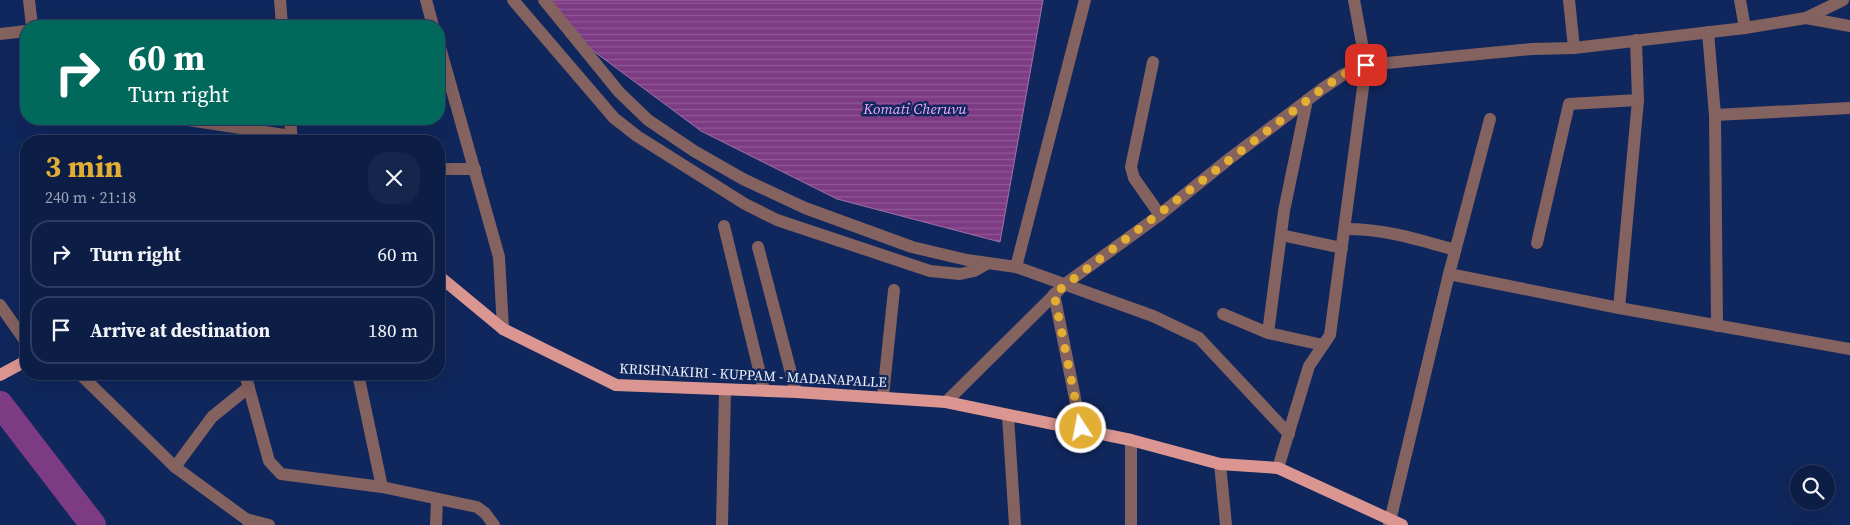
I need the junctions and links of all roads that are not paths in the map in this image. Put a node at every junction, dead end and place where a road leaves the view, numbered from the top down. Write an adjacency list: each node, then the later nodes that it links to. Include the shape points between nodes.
1 (29, 0): 12 (street)
2 (280, 0): 13 (street)
3 (426, 0): 14 (street)
4 (513, 0): 42 (street, via 614,118 745,204 778,220 930,271 960,274)
5 (544, 0): 42 (street, via 619,92 648,120 694,151 743,179 806,208 912,247)
6 (1085, 0): 43 (street)
7 (1354, 0): 24 (street)
8 (1569, 0): 21 (street)
9 (1740, 0): 16 (street)
10 (1842, 0): 11 (street)
11 (1806, 18): 15 (street); 16 (street)
12 (31, 20)
13 (282, 20)
14 (432, 20)
15 (1850, 26)
16 (1745, 28): 18 (street)
17 (20, 32): 19 (street)
18 (1708, 32): 20 (street); 28 (street)
19 (0, 34)
20 (1636, 40): 21 (street); 26 (street)
21 (1574, 48): 24 (street)
22 (1153, 62): 34 (street, via 1131,167 1134,178)
23 (445, 65): 33 (street)
24 (1366, 65): 25 (street, via 1344,74); 36 (street)
25 (1307, 100): 34 (street); 37 (street)
26 (1638, 100): 38 (street, via 1569,104); 50 (street)
27 (1850, 108): 28 (street)
28 (1715, 115): 52 (street)
29 (1490, 119): 41 (street)
30 (215, 125): 31 (street)
31 (270, 135)
32 (445, 169): 33 (street)
33 (475, 169): 53 (street, via 499,258)
34 (1160, 215): 46 (street)
35 (724, 226): 65 (street)
36 (1345, 229): 40 (street); 41 (street, via 1396,232)
37 (1281, 235): 40 (street); 55 (street)
38 (1536, 243)
39 (758, 247): 66 (street)
40 (1342, 248): 56 (street, via 1330,335)
41 (1455, 250): 44 (street)
42 (988, 263): 43 (street)
43 (1016, 267): 46 (street)
44 (1449, 274): 50 (street); 79 (street)
45 (445, 281): 53 (main road, KRISHNAKIRI - KUPPAM - MADANAPALLE)
46 (1065, 284): 48 (street); 71 (street, via 1153,316 1199,338)
47 (894, 290): 67 (street)
48 (1054, 294): 68 (street); 70 (street)
49 (0, 305): 54 (street)
50 (1619, 308): 52 (street)
51 (1223, 314): 55 (street)
52 (1717, 326): 57 (street)
53 (503, 329): 64 (main road, KRISHNAKIRI - KUPPAM - MADANAPALLE, via 616,385)
54 (20, 333)
55 (1268, 333): 56 (street)
56 (1323, 345): 71 (street, via 1309,366)
57 (1850, 349)
58 (20, 365): 59 (main road)
59 (0, 375)
60 (86, 380): 74 (street)
61 (246, 380): 63 (street)
62 (359, 380): 76 (street)
63 (248, 387): 74 (street, via 212,417); 76 (street, via 269,461 281,474)
64 (726, 390): 65 (main road, KRISHNAKIRI - KUPPAM - MADANAPALLE); 83 (street)
65 (764, 390): 66 (main road, KRISHNAKIRI - KUPPAM - MADANAPALLE)
66 (796, 392): 67 (main road, KRISHNAKIRI - KUPPAM - MADANAPALLE)
67 (883, 396): 68 (main road, KRISHNAKIRI - KUPPAM - MADANAPALLE)
68 (946, 402): 69 (main road, KRISHNAKIRI - KUPPAM - MADANAPALLE)
69 (1008, 416): 70 (main road, KRISHNAKIRI - KUPPAM - MADANAPALLE); 84 (street)
70 (1081, 428): 72 (main road, KRISHNAKIRI - KUPPAM - MADANAPALLE)
71 (1289, 434): 75 (street)
72 (1130, 440): 73 (main road, KRISHNAKIRI - KUPPAM - MADANAPALLE); 85 (street)
73 (1220, 464): 75 (main road, KRISHNAKIRI - KUPPAM - MADANAPALLE); 86 (street)
74 (175, 467): 78 (street)
75 (1278, 468): 79 (main road)
76 (382, 487): 77 (street)
77 (438, 499): 81 (street); 82 (street, via 476,507)
78 (248, 522): 80 (street)
79 (1390, 522): 87 (main road)
80 (269, 525)
81 (436, 525)
82 (494, 525)
83 (722, 525)
84 (1014, 525)
85 (1131, 525)
86 (1226, 525)
87 (1402, 525)

